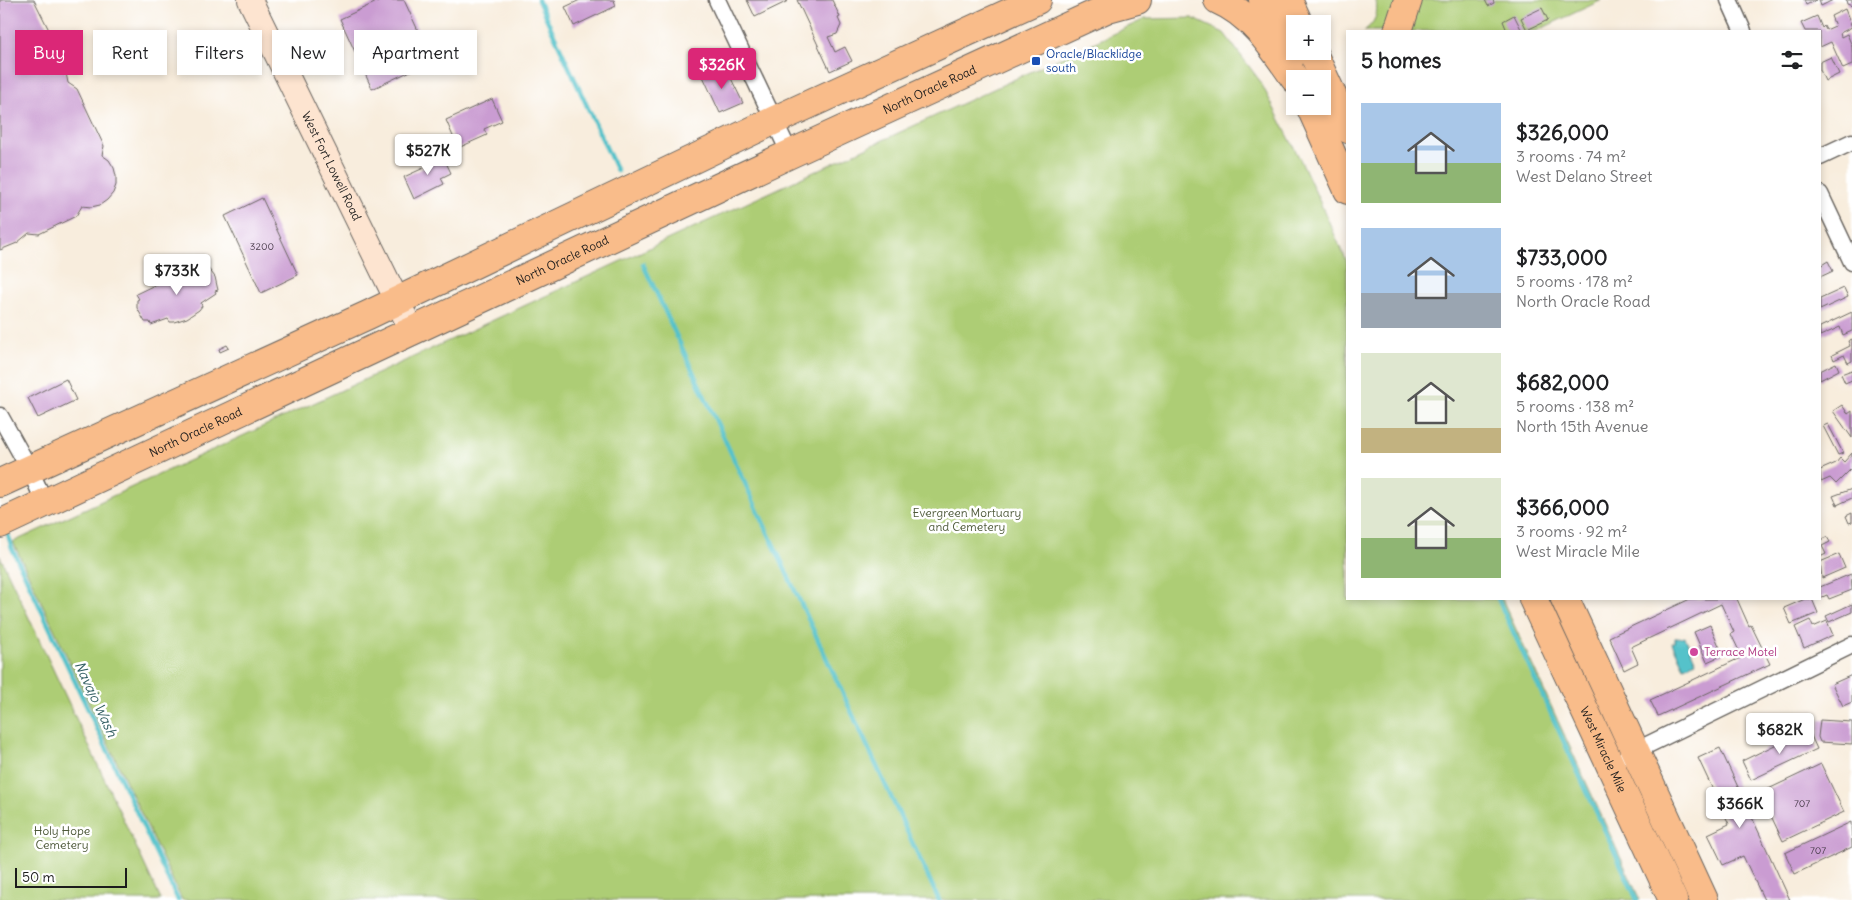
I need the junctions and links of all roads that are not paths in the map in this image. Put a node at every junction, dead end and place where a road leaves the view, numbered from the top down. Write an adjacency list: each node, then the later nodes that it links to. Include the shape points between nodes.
1 (250, 0): 26 (main road, West Fort Lowell Road)
2 (717, 0): 18 (street)
3 (1037, 0): 18 (highway)
4 (1137, 0): 10 (highway, North Oracle Road)
5 (1218, 0): 15 (highway, via 1256,26)
6 (1262, 0): 16 (main road)
7 (1288, 0): 11 (highway)
8 (1408, 0): 12 (highway)
9 (1729, 0): 13 (street)
10 (1117, 4): 21 (highway, North Oracle Road)
11 (1295, 15)
12 (1398, 30)
13 (1743, 30)
14 (1316, 60): 19 (highway)
15 (1289, 70)
16 (1292, 70)
17 (1314, 115): 23 (highway)
18 (775, 120): 21 (street); 26 (highway)
19 (1346, 125)
20 (1852, 142): 22 (street)
21 (790, 154): 27 (highway, North Oracle Road)
22 (1821, 157)
23 (1346, 186)
24 (1821, 196): 25 (street)
25 (1852, 262)
26 (397, 301): 27 (main road, West Fort Lowell Road); 29 (highway)
27 (412, 332): 30 (highway, North Oracle Road)
28 (0, 416): 29 (street)
29 (13, 477): 30 (street)
30 (45, 503): 31 (highway, North Oracle Road)
31 (10, 519)
32 (1533, 600): 36 (highway, West Miracle Mile)
33 (1565, 600): 35 (highway)
34 (1852, 645): 35 (street)
35 (1636, 750): 36 (street); 38 (highway)
36 (1610, 764): 37 (highway, West Miracle Mile)
37 (1673, 900)
38 (1704, 900)

